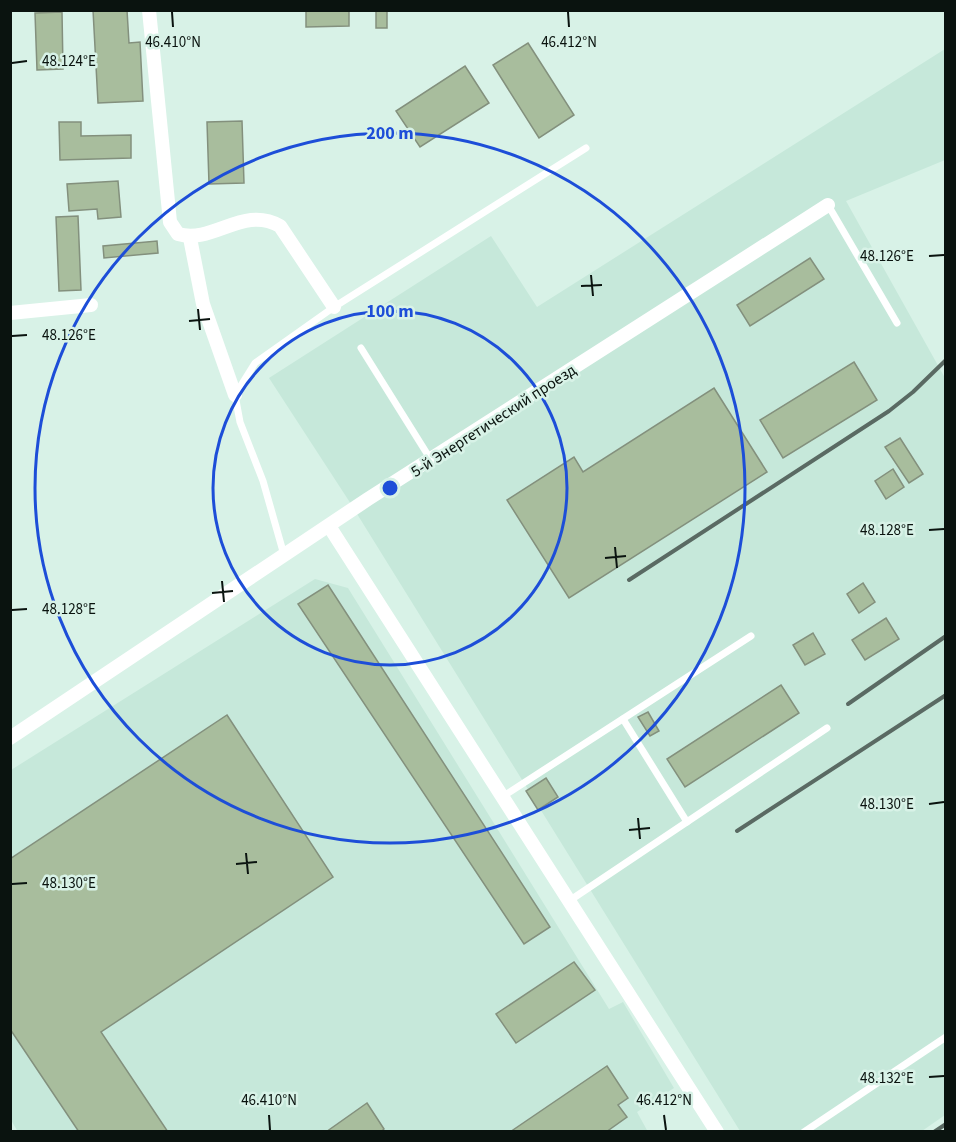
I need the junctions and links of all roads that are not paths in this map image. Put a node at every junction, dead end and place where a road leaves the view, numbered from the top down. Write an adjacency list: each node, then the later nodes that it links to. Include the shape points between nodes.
1 (149, 10): 4 (street, via 170,222 177,234)
2 (586, 148): 6 (lane)
3 (828, 205): 8 (lane); 11 (street, 5-й Энергетический проезд)
4 (190, 238): 6 (street, via 250,219 267,219 280,226); 10 (street, via 203,304)
5 (92, 305): 7 (street)
6 (334, 307): 10 (lane, via 255,363)
7 (10, 313)
8 (897, 323)
9 (362, 348): 11 (lane)
10 (235, 395): 13 (lane, via 240,422 263,481)
11 (431, 460): 12 (street, 5-й Энергетический проезд)
12 (329, 526): 13 (street, 5-й Энергетический проезд); 18 (street)
13 (285, 556): 17 (street, 5-й Энергетический проезд)
14 (751, 636): 15 (lane)
15 (623, 719): 18 (lane); 19 (lane)
16 (827, 728): 19 (lane)
17 (10, 738)
18 (502, 797): 20 (street)
19 (687, 822): 20 (lane)
20 (569, 901): 22 (street)
21 (945, 1037): 23 (lane)
22 (717, 1131)
23 (804, 1131)

